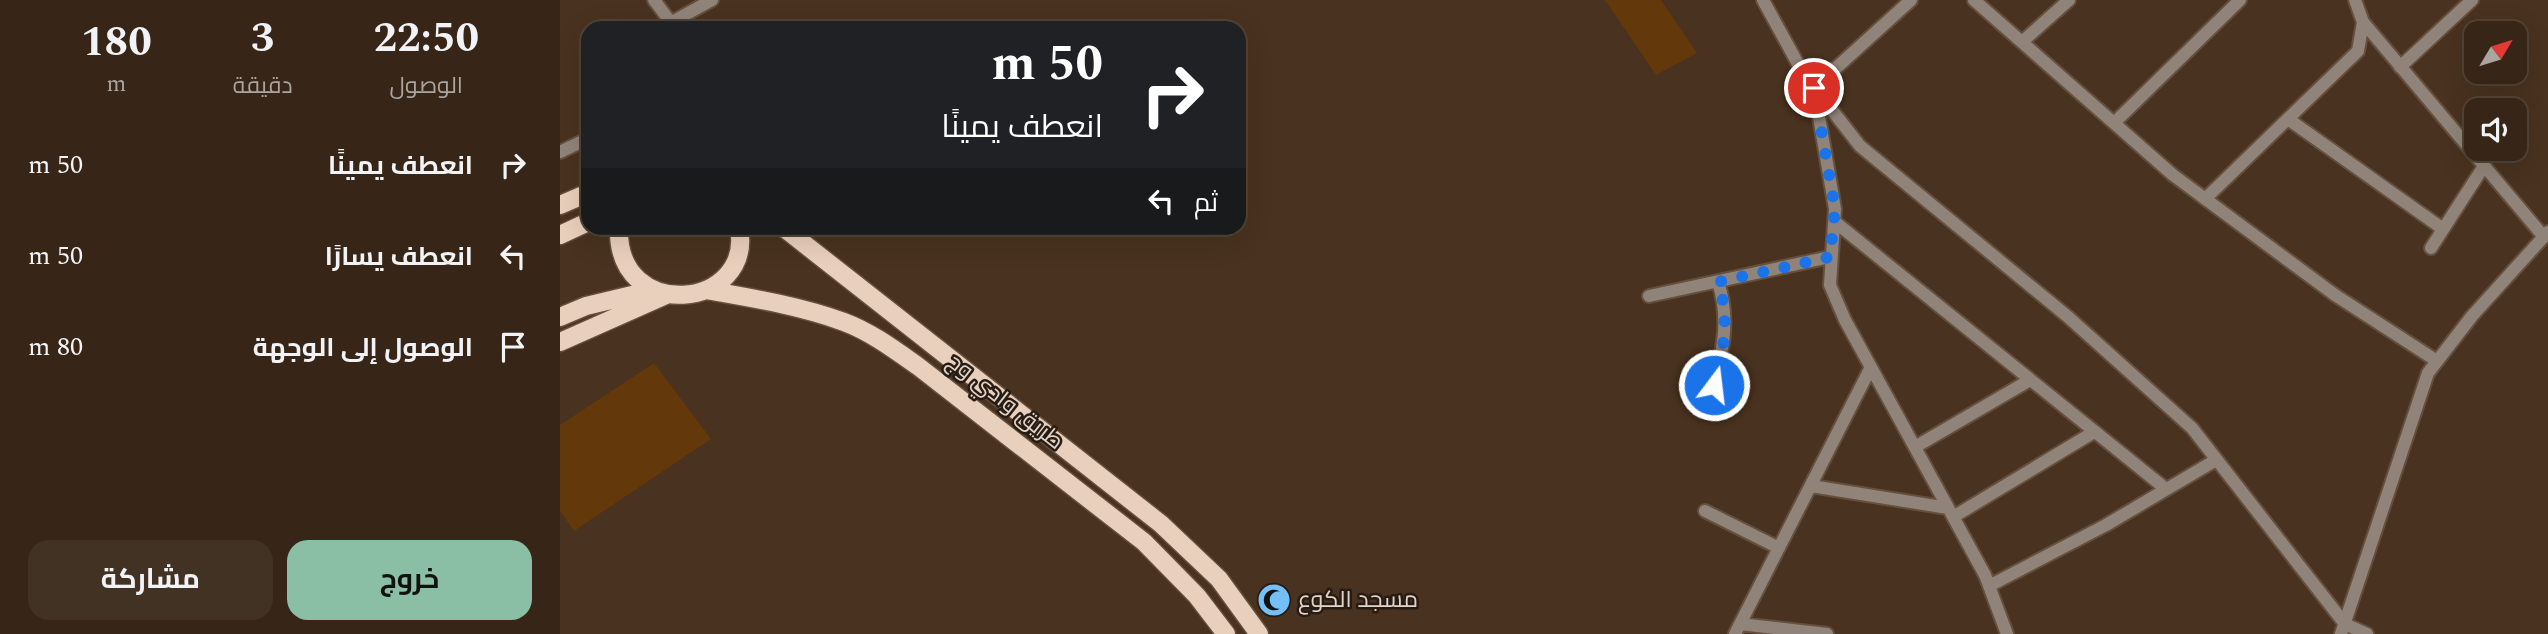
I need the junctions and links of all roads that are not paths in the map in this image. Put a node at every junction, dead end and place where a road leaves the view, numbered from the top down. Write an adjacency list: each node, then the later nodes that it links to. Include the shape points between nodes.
1 (654, 0): 10 (street)
2 (712, 0): 11 (street)
3 (1763, 0): 15 (street)
4 (1911, 0): 15 (street)
5 (1974, 0): 13 (street)
6 (2069, 0): 13 (street)
7 (2240, 0): 17 (street)
8 (2355, 0): 12 (street)
9 (2472, 0): 14 (street)
10 (669, 21)
11 (680, 21)
12 (2363, 22): 14 (street); 16 (street, via 2358,51)
13 (2022, 42): 17 (street)
14 (2400, 67): 20 (street)
15 (1814, 88): 24 (street); 46 (street, via 1860,146 2067,316 2192,428)
16 (2288, 119): 22 (street); 26 (street)
17 (2114, 123): 22 (street)
18 (581, 143): 19 (street)
19 (560, 152)
20 (2484, 166): 26 (street); 31 (street)
21 (581, 196): 23 (main road)
22 (2205, 199): 40 (street, via 2335,295)
23 (560, 205)
24 (1835, 222): 33 (street); 42 (street)
25 (581, 225): 27 (main road)
26 (2443, 229): 32 (street)
27 (560, 235)
28 (620, 235): 36 (main road, via 625,263 637,279)
29 (739, 235): 35 (main road, via 732,267)
30 (793, 235): 56 (main road, طريق وادي وج, via 1161,524 1219,579)
31 (2546, 235): 40 (street)
32 (2431, 248)
33 (1830, 257): 34 (street); 41 (street, via 1830,285)
34 (1718, 282): 37 (street); 43 (street, via 1726,316)
35 (706, 290): 36 (main road, via 687,296); 55 (main road, طريق وادي وج, via 804,310 845,322 882,341 1144,542 1197,596)
36 (659, 293): 38 (main road, via 586,306); 39 (main road)
37 (1649, 296)
38 (560, 317)
39 (560, 342)
40 (2437, 361): 54 (street, via 2428,373)
41 (1871, 367): 45 (street); 47 (street)
42 (2030, 380): 44 (street); 45 (street)
43 (1714, 385)
44 (2094, 432): 48 (street); 50 (street)
45 (1915, 447): 50 (street)
46 (2216, 460): 48 (street); 54 (street)
47 (1811, 486): 50 (street); 51 (street)
48 (2166, 489): 52 (street)
49 (1705, 511): 51 (street)
50 (1951, 512): 52 (street)
51 (1779, 548): 53 (street)
52 (1989, 586): 58 (street)
53 (1738, 629): 57 (street)
54 (2343, 629): 59 (street)
55 (1226, 634)
56 (1259, 634)
57 (1826, 634)
58 (2007, 634)
59 (2367, 634)

